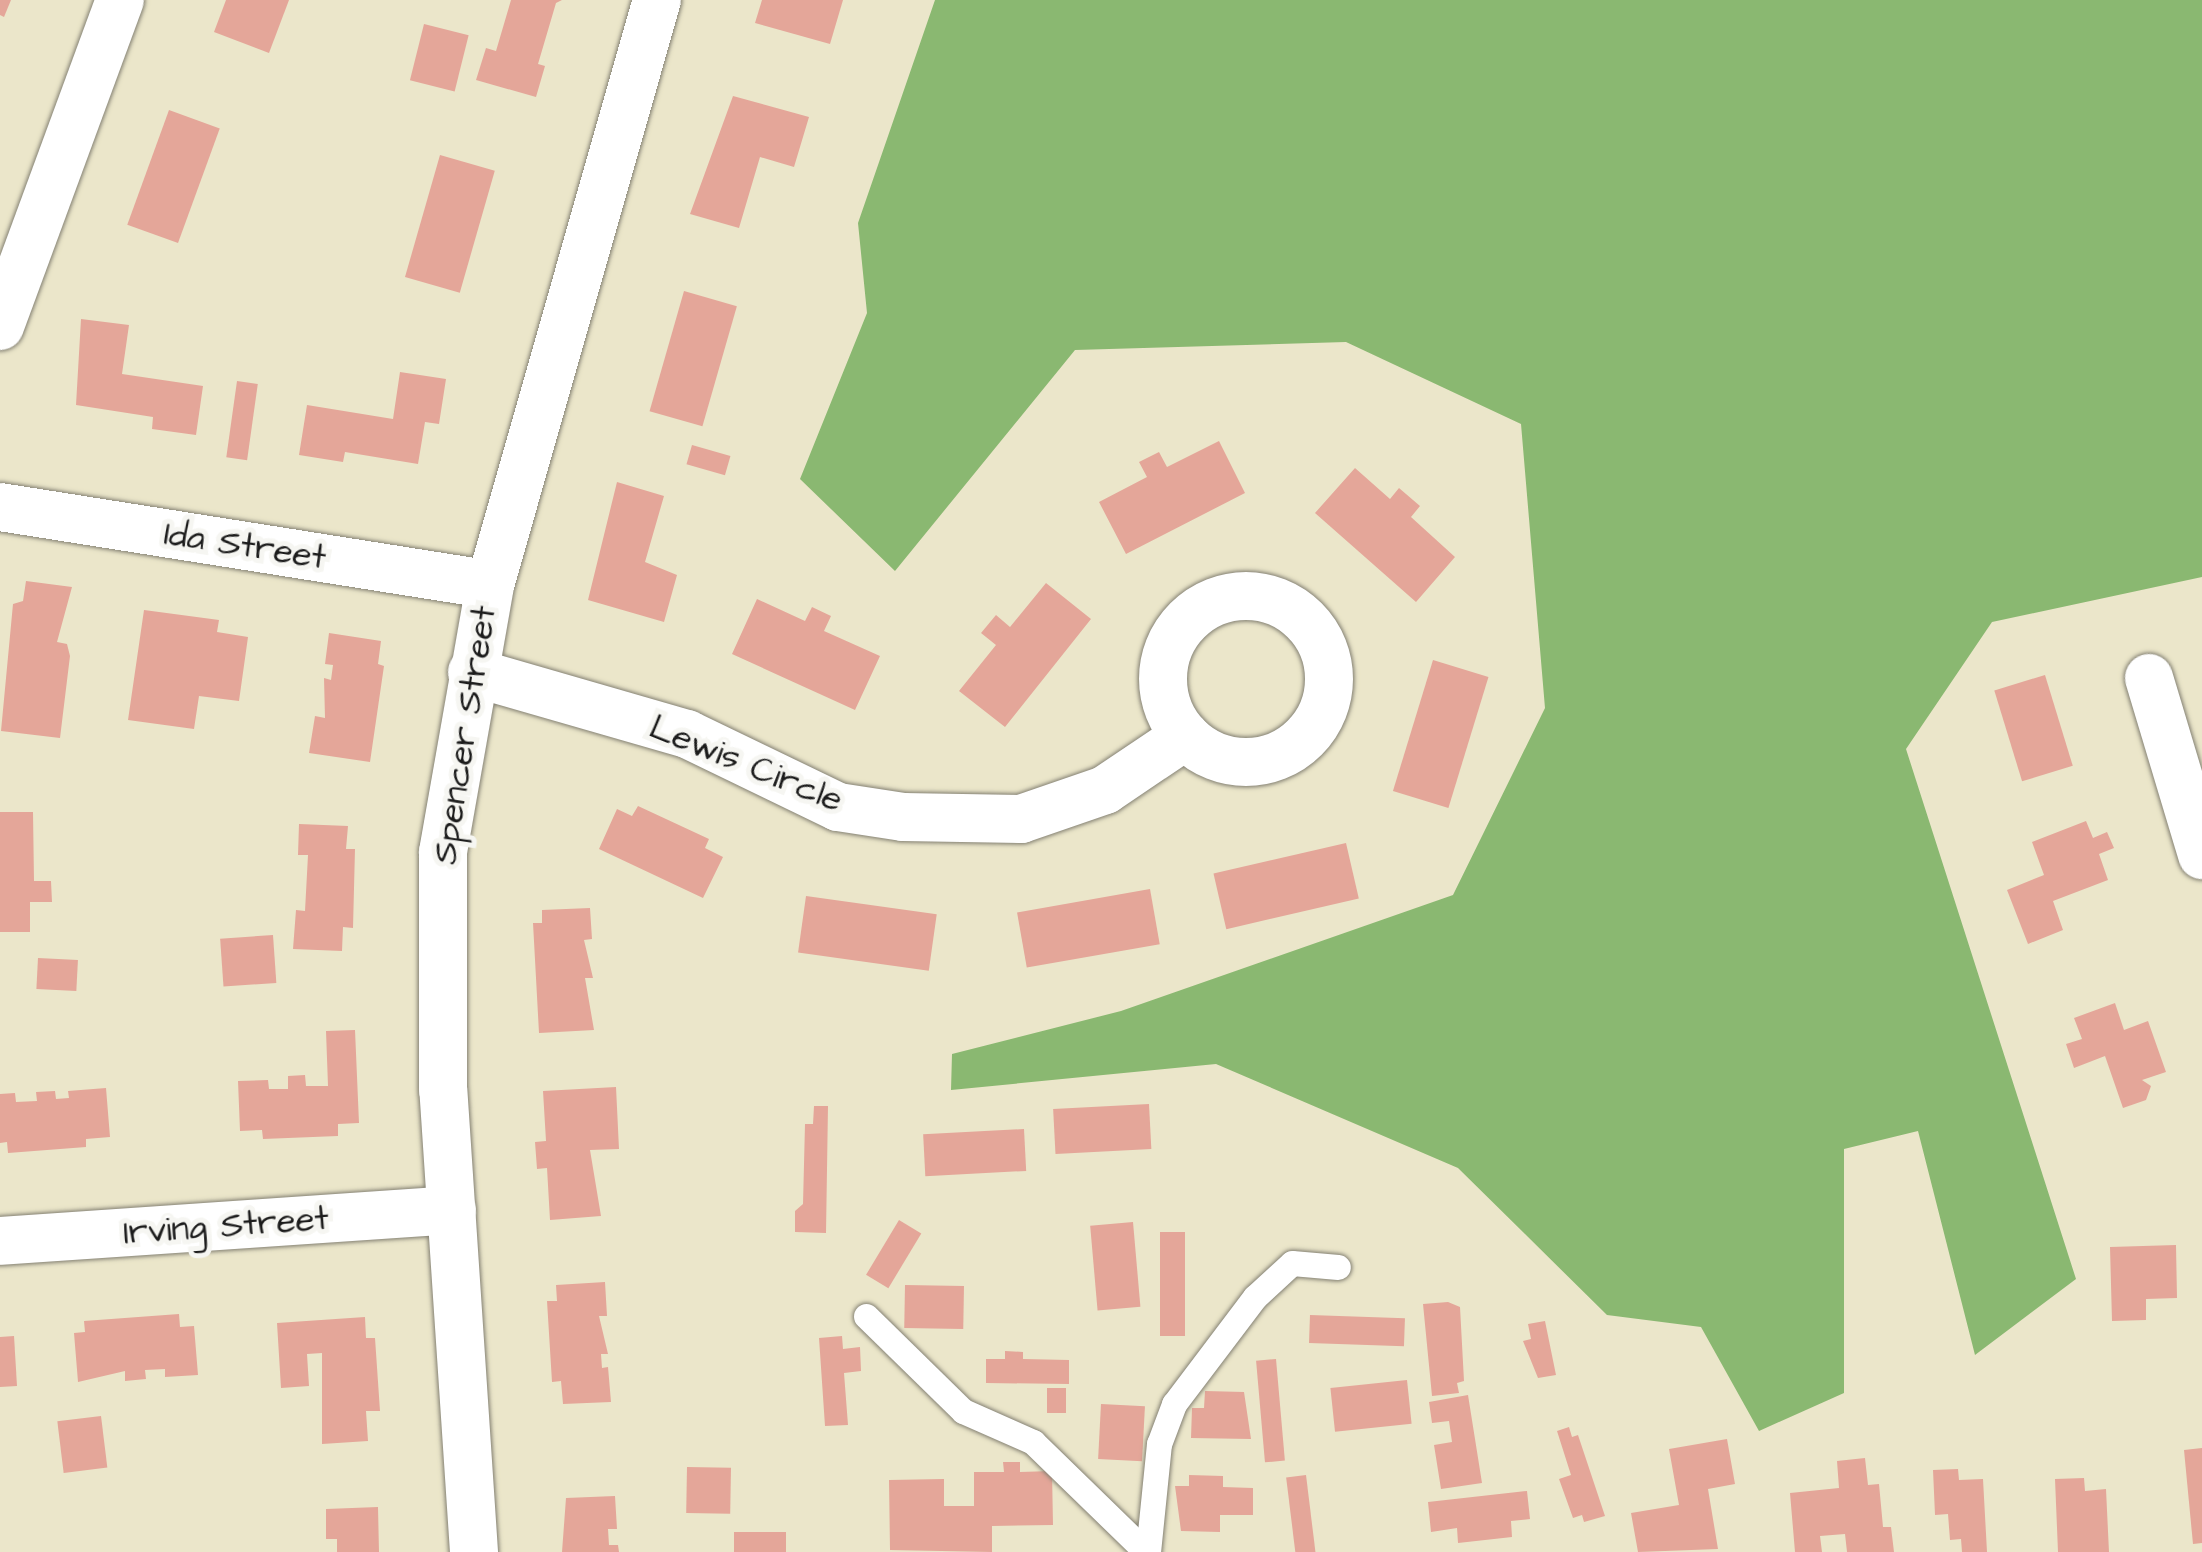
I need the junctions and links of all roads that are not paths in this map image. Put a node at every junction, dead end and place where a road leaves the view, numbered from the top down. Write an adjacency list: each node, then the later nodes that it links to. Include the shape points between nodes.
1 (120, 0): 3 (street)
2 (657, 0): 5 (street, Spencer Street)
3 (0, 326)
4 (0, 506): 5 (street, Ida Street)
5 (490, 584): 6 (street, Spencer Street)
6 (472, 672): 8 (street, Lewis Circle, via 687,734 838,806 904,817 1021,819 1105,790); 10 (street, Spencer Street, via 442,852 438,960)
7 (2149, 678): 9 (street)
8 (1185, 736)
9 (2202, 855)
10 (452, 1210): 11 (street, Irving Street); 14 (street, Spencer Street)
11 (0, 1241)
12 (1338, 1266): 15 (lane, via 1292,1262 1255,1297 1174,1404 1159,1444)
13 (866, 1316): 15 (lane, via 964,1411 1033,1442)
14 (474, 1552)
15 (1147, 1552)

